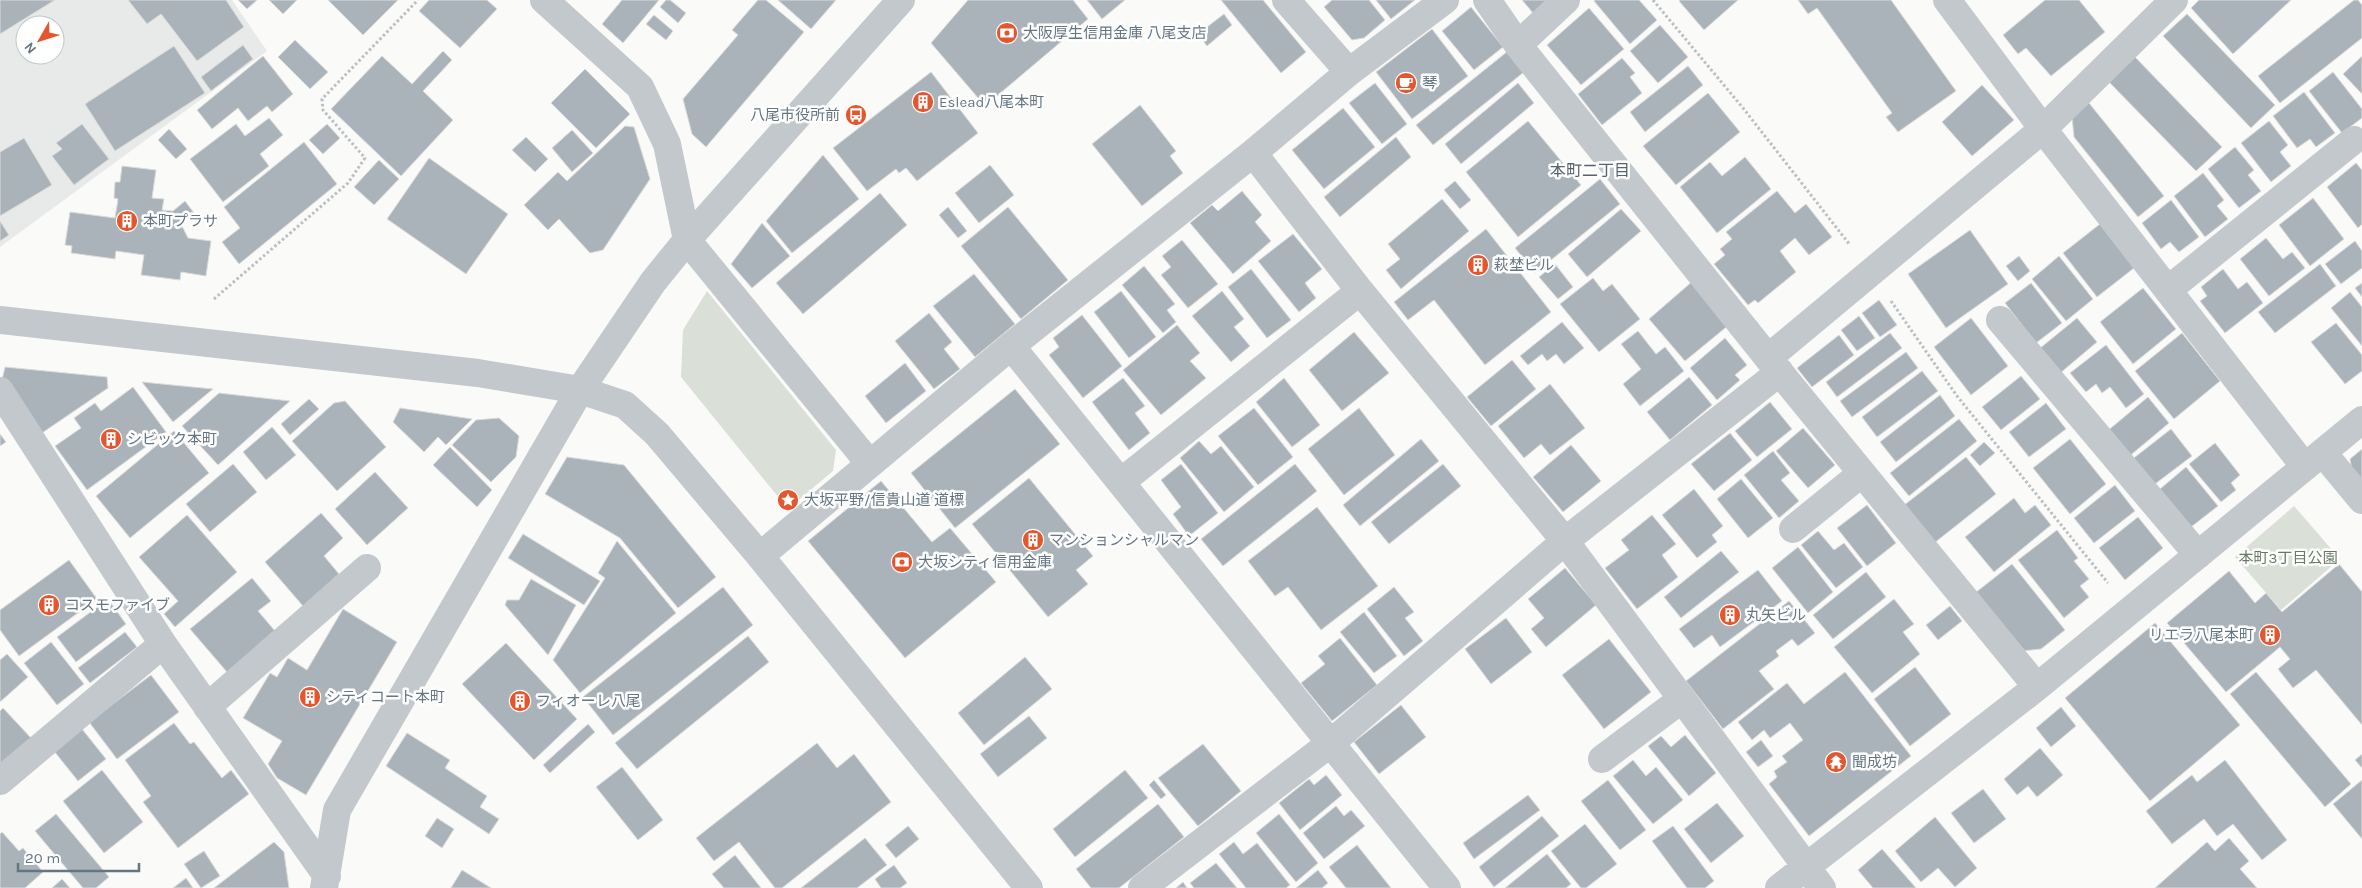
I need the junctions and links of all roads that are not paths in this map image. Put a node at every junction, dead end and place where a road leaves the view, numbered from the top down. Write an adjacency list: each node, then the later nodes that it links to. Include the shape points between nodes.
1 (544, 0): 14 (street, via 640,87 667,144)
2 (901, 0): 14 (street)
3 (1286, 0): 10 (street)
4 (1445, 0): 10 (street)
5 (1486, 0): 9 (street)
6 (1566, 0): 9 (street)
7 (1947, 0): 11 (street)
8 (2174, 0): 11 (street)
9 (1518, 45): 20 (street)
10 (1349, 72): 13 (street)
11 (2043, 129): 15 (street); 20 (street, via 1871,272)
12 (2354, 140): 15 (street)
13 (1253, 153): 16 (street); 19 (street)
14 (687, 240): 21 (street, via 653,282); 25 (street)
15 (2169, 289): 24 (street)
16 (1360, 291): 27 (street); 30 (street)
17 (0, 320): 21 (street, via 478,373)
18 (2000, 320): 31 (street)
19 (1011, 346): 25 (street); 27 (street)
20 (1774, 365): 26 (street); 30 (street)
21 (580, 390): 32 (street, via 625,405 657,434); 42 (street, via 337,810)
22 (0, 391): 34 (street)
23 (2362, 420): 24 (street)
24 (2314, 460): 28 (street); 31 (street)
25 (870, 464): 32 (street)
26 (1862, 472): 29 (street); 35 (street)
27 (1121, 482): 38 (street)
28 (2362, 500)
29 (1793, 529)
30 (1565, 541): 36 (street); 38 (street)
31 (2198, 555): 35 (street)
32 (760, 556): 43 (street)
33 (367, 568): 37 (street)
34 (163, 644): 37 (street); 40 (street)
35 (2037, 687): 41 (street)
36 (1682, 699): 39 (street); 41 (street)
37 (208, 707): 42 (street)
38 (1332, 742): 44 (street); 45 (street)
39 (1602, 759)
40 (0, 781)
41 (1806, 867): 46 (street); 47 (street)
42 (326, 882)
43 (1028, 888)
44 (1142, 888)
45 (1447, 888)
46 (1779, 888)
47 (1822, 888)

